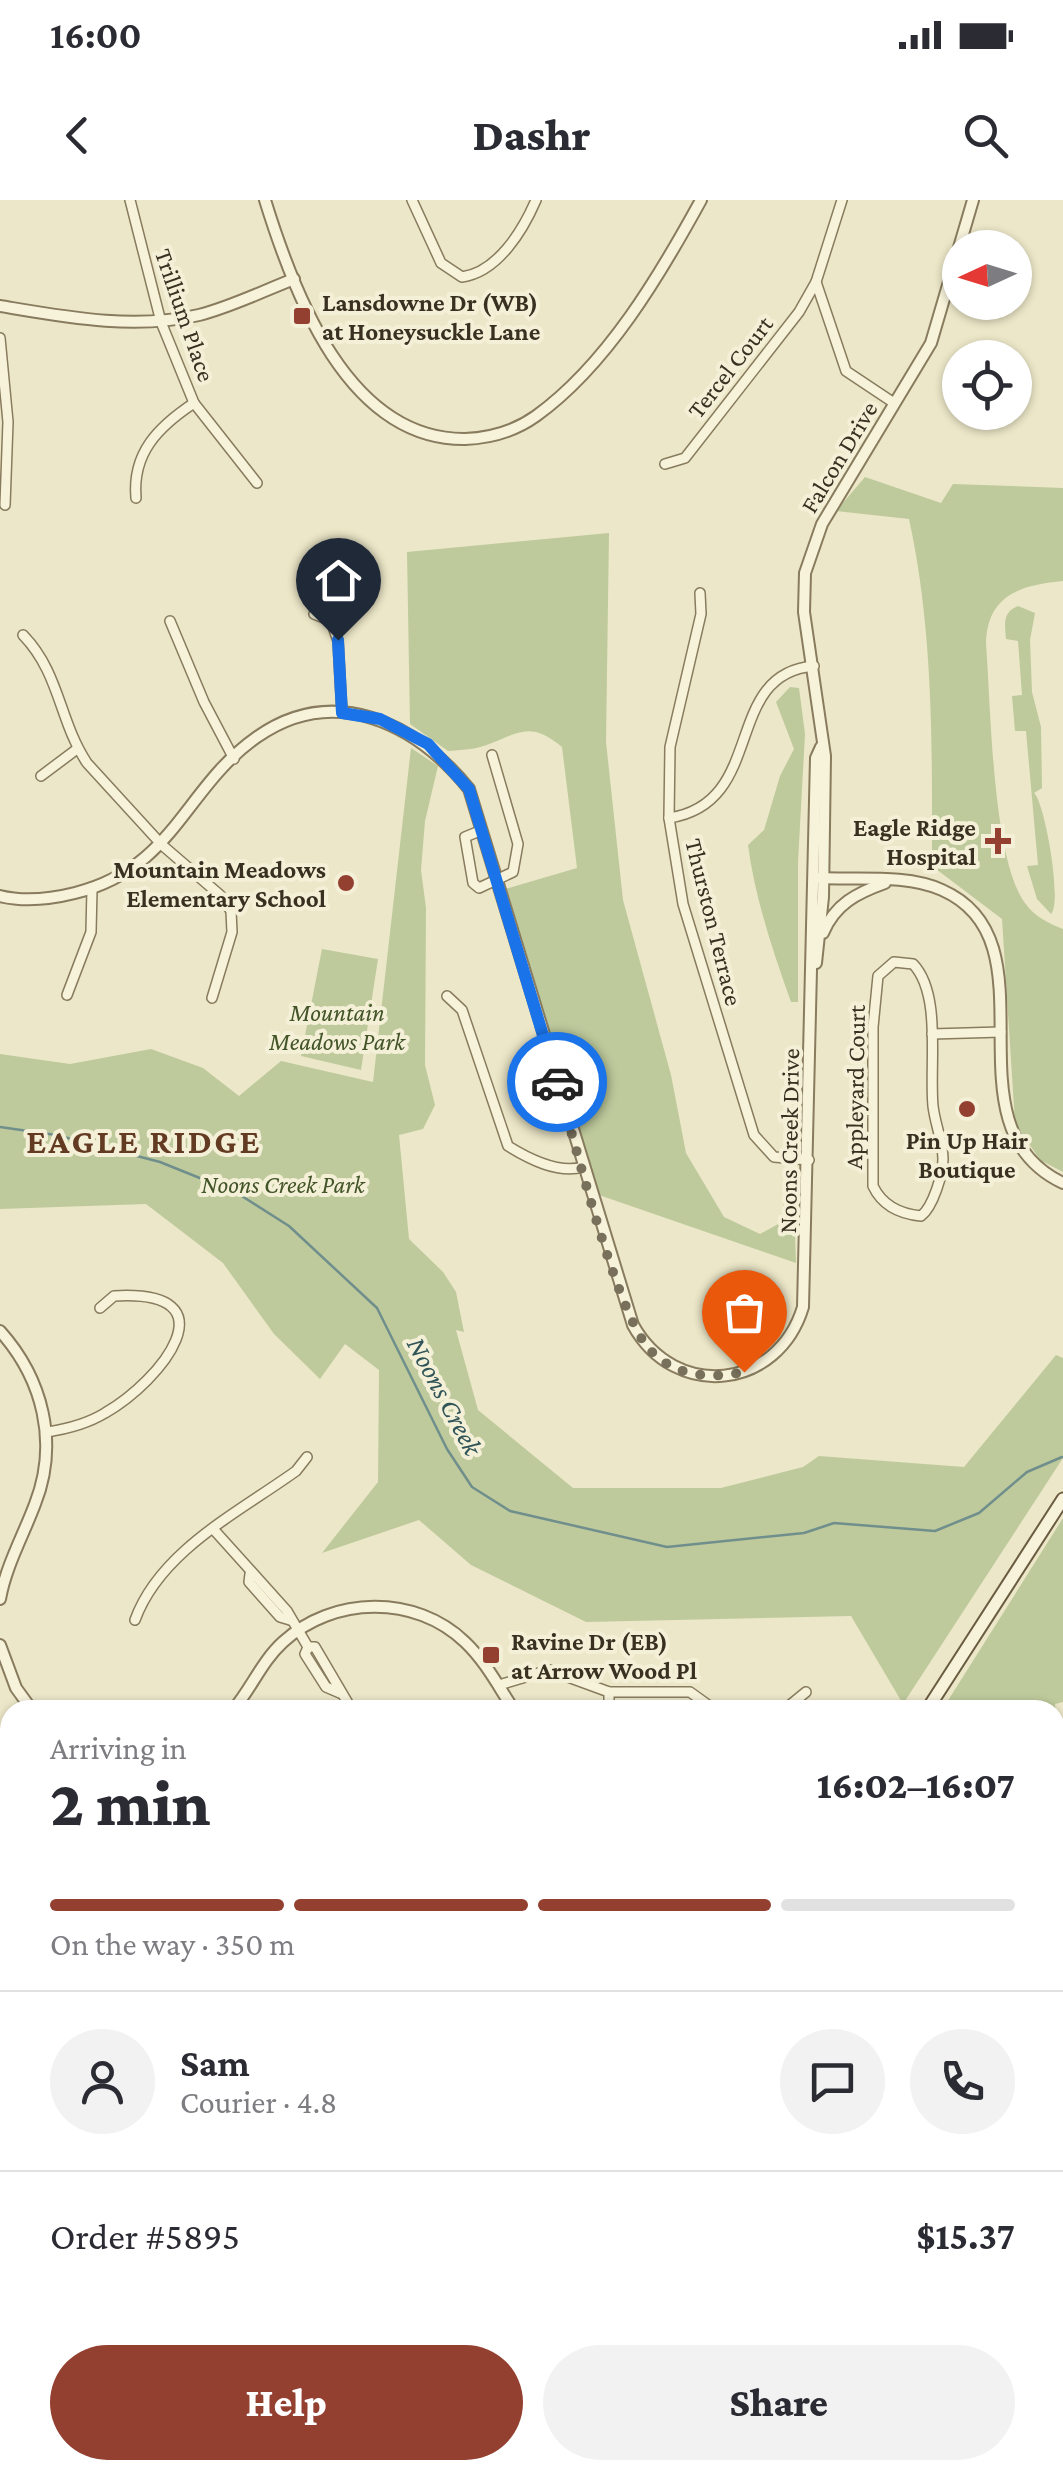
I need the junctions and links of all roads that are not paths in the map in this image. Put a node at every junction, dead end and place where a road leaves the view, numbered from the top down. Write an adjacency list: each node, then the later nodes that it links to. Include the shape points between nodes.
1 (130, 200): 11 (street, Trillium Place)
2 (265, 200): 8 (street)
3 (412, 200): 4 (street, via 441,263 462,277 503,252)
4 (536, 200)
5 (702, 200): 8 (street, via 645,292 593,359 539,414 496,435 434,436 378,410 339,361)
6 (842, 200): 9 (street, Tercel Court)
7 (973, 200): 14 (street, Falcon Drive, via 939,324)
8 (294, 280): 11 (street, via 203,314)
9 (816, 282): 14 (street, via 846,371); 15 (street, Tercel Court, via 685,458)
10 (0, 306): 11 (street, via 83,320)
11 (161, 322): 13 (street, Trillium Place)
12 (0, 338): 18 (street, via 8,422)
13 (194, 403): 16 (street, Trillium Place); 17 (street, via 146,445 134,475)
14 (894, 404): 23 (street, Falcon Drive, via 808,557 804,612)
15 (665, 464)
16 (256, 482)
17 (136, 498)
18 (5, 505)
19 (700, 593): 29 (street, via 670,747)
20 (314, 614): 24 (street, via 332,621 338,640)
21 (170, 620): 27 (street)
22 (22, 635): 25 (street, via 44,657)
23 (814, 666): 29 (street, Thurston Terrace, via 790,668 773,679 720,794); 32 (street, Falcon Drive, via 821,747)
24 (342, 713): 27 (street, Noons Creek Drive, via 291,718); 30 (street, Noons Creek Drive, via 380,719 428,744 469,789)
25 (78, 748): 28 (street); 31 (street)
26 (492, 755): 34 (street, via 518,844 512,872)
27 (234, 759): 31 (street, Noons Creek Drive)
28 (41, 776)
29 (668, 818): 44 (street, Thurston Terrace, via 679,888 746,1117 769,1154)
30 (482, 830): 34 (street, Noons Creek Drive); 34 (street, via 465,838 474,883 478,888)
31 (162, 845): 35 (street, Noons Creek Drive); 41 (street, via 231,911 232,932)
32 (819, 878): 33 (street); 37 (street, Falcon Drive); 38 (street, Noons Creek Drive)
33 (888, 881): 37 (street, via 839,907); 42 (street, via 939,888 978,917 997,963)
34 (497, 882): 45 (street, Noons Creek Drive)
35 (92, 889): 36 (street, Noons Creek Drive, via 18,900); 39 (street, via 91,932)
36 (0, 896)
37 (820, 948): 38 (street, Falcon Drive)
38 (814, 968): 44 (street, Noons Creek Drive)
39 (67, 995)
40 (448, 996): 45 (street, via 462,1010 508,1146 570,1171)
41 (212, 998)
42 (1000, 1032): 43 (street); 46 (street, via 1013,1138 1031,1163)
43 (932, 1034): 43 (street, Appleyard Court, via 924,975 913,964 894,962 878,976 873,1027 874,1186 880,1200 921,1216 944,1161 933,1106)
44 (809, 1160): 45 (street, Noons Creek Drive, via 806,1282 797,1328 757,1366 717,1376 673,1367 642,1342)
45 (583, 1167)
46 (1063, 1183)
47 (100, 1308): 49 (street, via 114,1296 150,1297 173,1308 182,1332 167,1358 122,1402 87,1422)
48 (0, 1330): 49 (street, via 30,1372)
49 (46, 1432): 53 (street, via 41,1486)
50 (307, 1458): 52 (street)
51 (1063, 1499): 67 (main road)
52 (214, 1531): 54 (street, via 172,1562 144,1595); 55 (street)
53 (0, 1599)
54 (135, 1620)
55 (294, 1625): 57 (street, via 354,1608 406,1610 462,1639); 61 (street); 62 (street, via 308,1647 315,1647)
56 (0, 1645): 60 (street)
57 (499, 1685): 58 (street, via 549,1670); 63 (street)
58 (609, 1692): 64 (street); 65 (street, via 681,1690)
59 (806, 1692): 66 (street)
60 (25, 1700)
61 (240, 1700)
62 (344, 1700)
63 (507, 1700)
64 (609, 1700)
65 (704, 1700)
66 (796, 1700)
67 (933, 1700)

